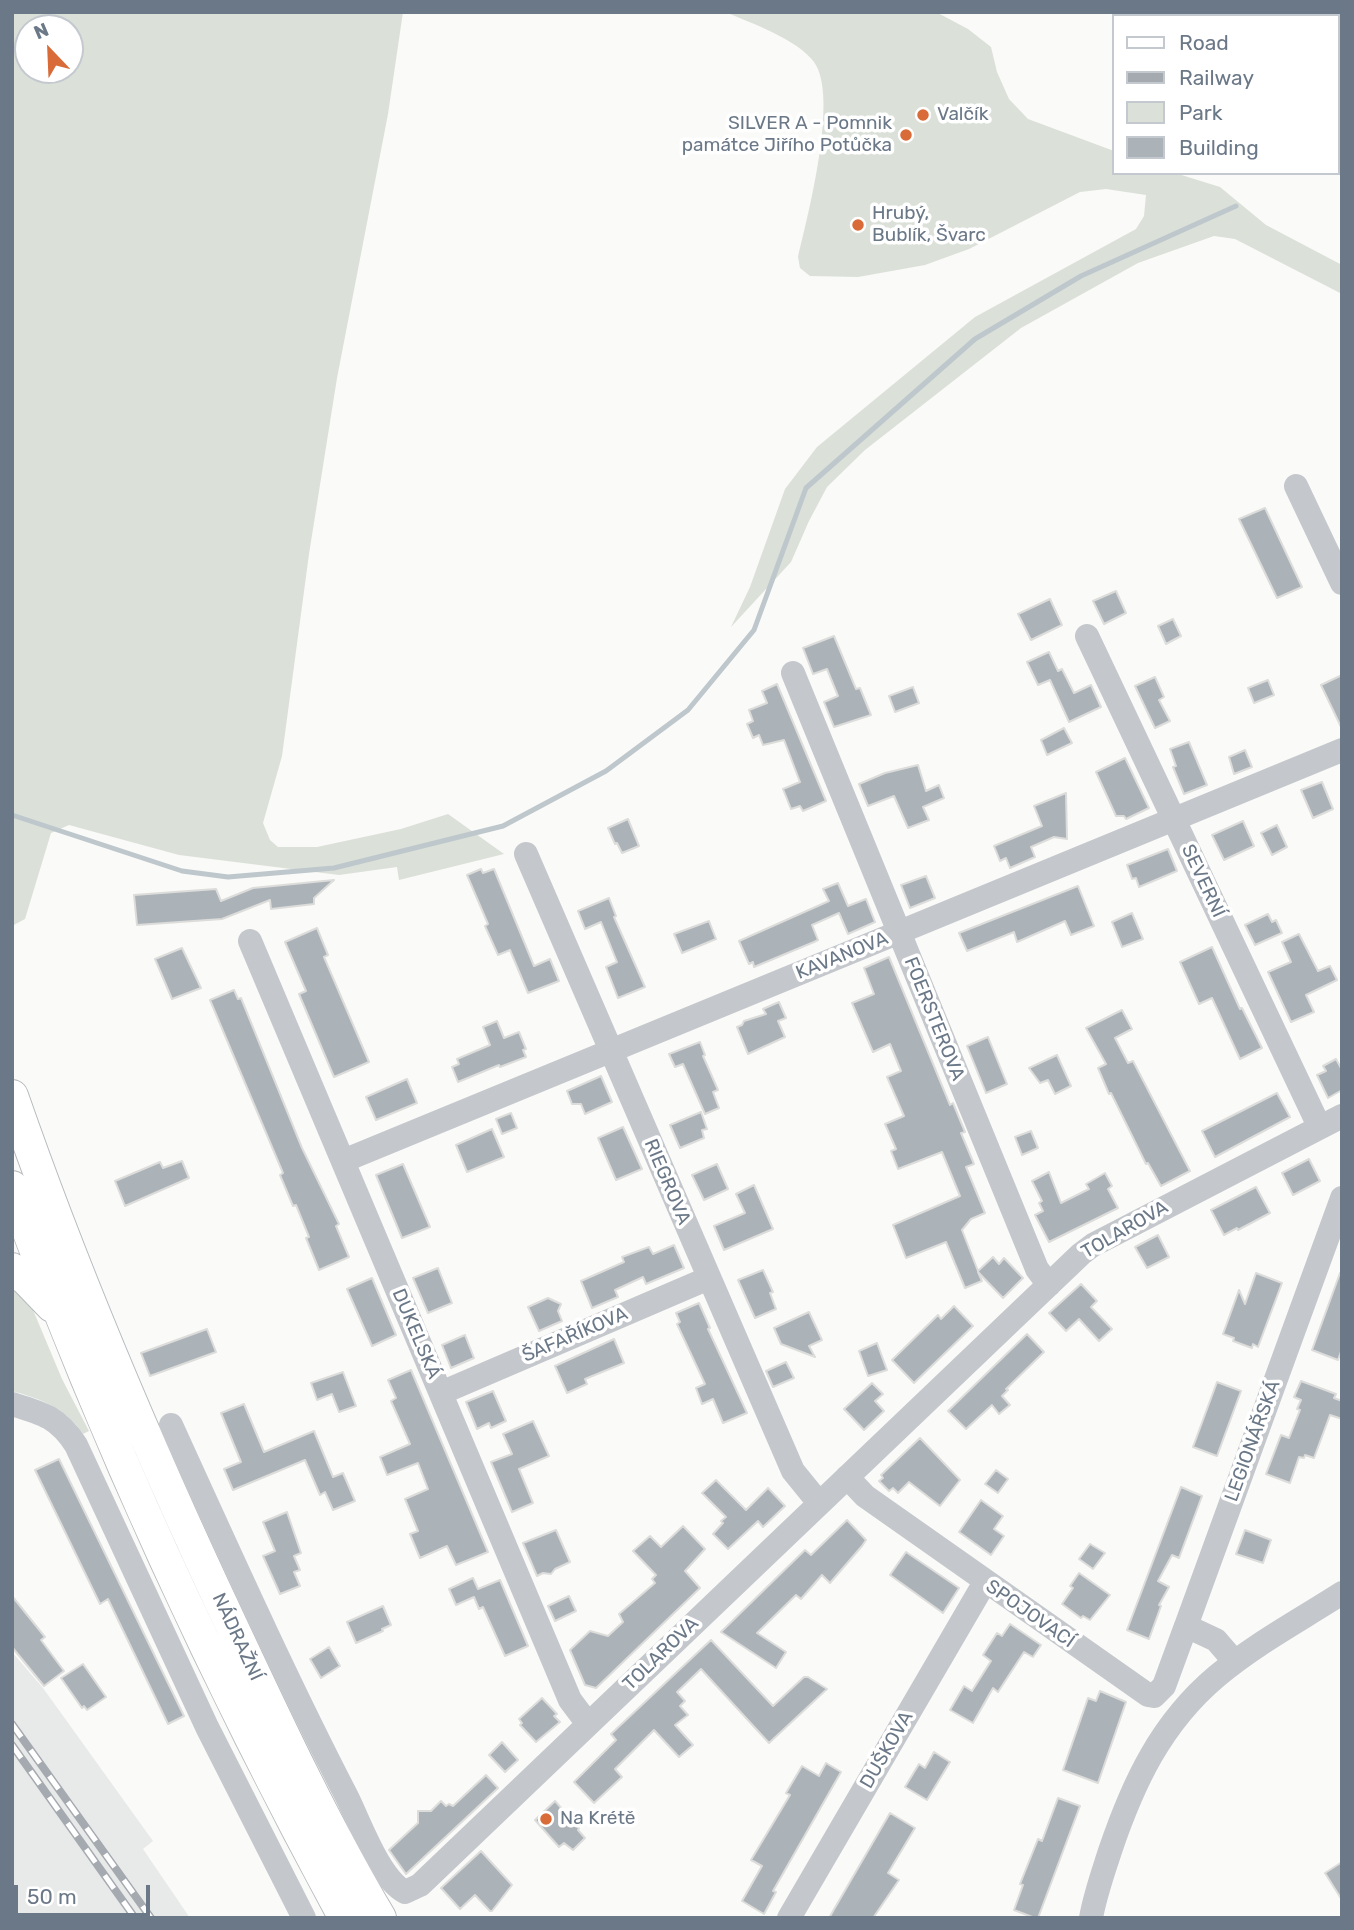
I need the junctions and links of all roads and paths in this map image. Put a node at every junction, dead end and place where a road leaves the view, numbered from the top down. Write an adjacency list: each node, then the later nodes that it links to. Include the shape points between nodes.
1 (1296, 486): 2 (street)
2 (1342, 583)
3 (1087, 636): 6 (street, SEVERNÍ)
4 (793, 673): 8 (street, FOERSTEROVA)
5 (1342, 750): 6 (street, KAVANOVA)
6 (1174, 819): 8 (street, KAVANOVA); 13 (street, SEVERNÍ)
7 (526, 854): 10 (street, RIEGROVA)
8 (899, 933): 10 (street, KAVANOVA); 19 (street, FOERSTEROVA, via 1037,1269)
9 (250, 941): 14 (street, DUKELSKÁ)
10 (611, 1051): 14 (street, KAVANOVA); 18 (street, RIEGROVA)
11 (12, 1096): 33 (main road, NÁDRAŽNÍ, via 49,1199 176,1505 263,1692)
12 (1342, 1116): 13 (street, TOLAROVA)
13 (1319, 1126): 19 (street, TOLAROVA, via 1093,1245)
14 (343, 1161): 21 (street, DUKELSKÁ)
15 (12, 1187): 20 (main road, NÁDRAŽNÍ)
16 (1342, 1198): 28 (street, LEGIONÁŘSKÁ)
17 (12, 1269): 20 (main road)
18 (709, 1278): 21 (street, ŠAFAŘÍKOVA); 25 (street, RIEGROVA, via 793,1471)
19 (1049, 1285): 24 (street, TOLAROVA)
20 (63, 1319): 32 (main road, NÁDRAŽNÍ, via 123,1463 228,1690)
21 (441, 1393): 30 (street, DUKELSKÁ, via 570,1700)
22 (12, 1404): 31 (street, via 52,1418 76,1445 207,1727)
23 (171, 1426): 30 (street, TOLAROVA, via 314,1733 373,1850 400,1889 409,1891 420,1885)
24 (847, 1477): 25 (street, TOLAROVA); 26 (street, SPOJOVACÍ, via 865,1496)
25 (819, 1503): 30 (street, TOLAROVA)
26 (985, 1582): 28 (street, SPOJOVACÍ, via 1148,1695 1154,1696 1164,1686); 34 (street, DUŠKOVA)
27 (1342, 1593): 29 (street)
28 (1186, 1626): 29 (street, via 1216,1640)
29 (1235, 1662): 35 (street, via 1194,1697 1158,1741 1121,1818)
30 (588, 1724)
31 (304, 1918)
32 (345, 1918)
33 (380, 1918)
34 (789, 1918)
35 (1091, 1918)

